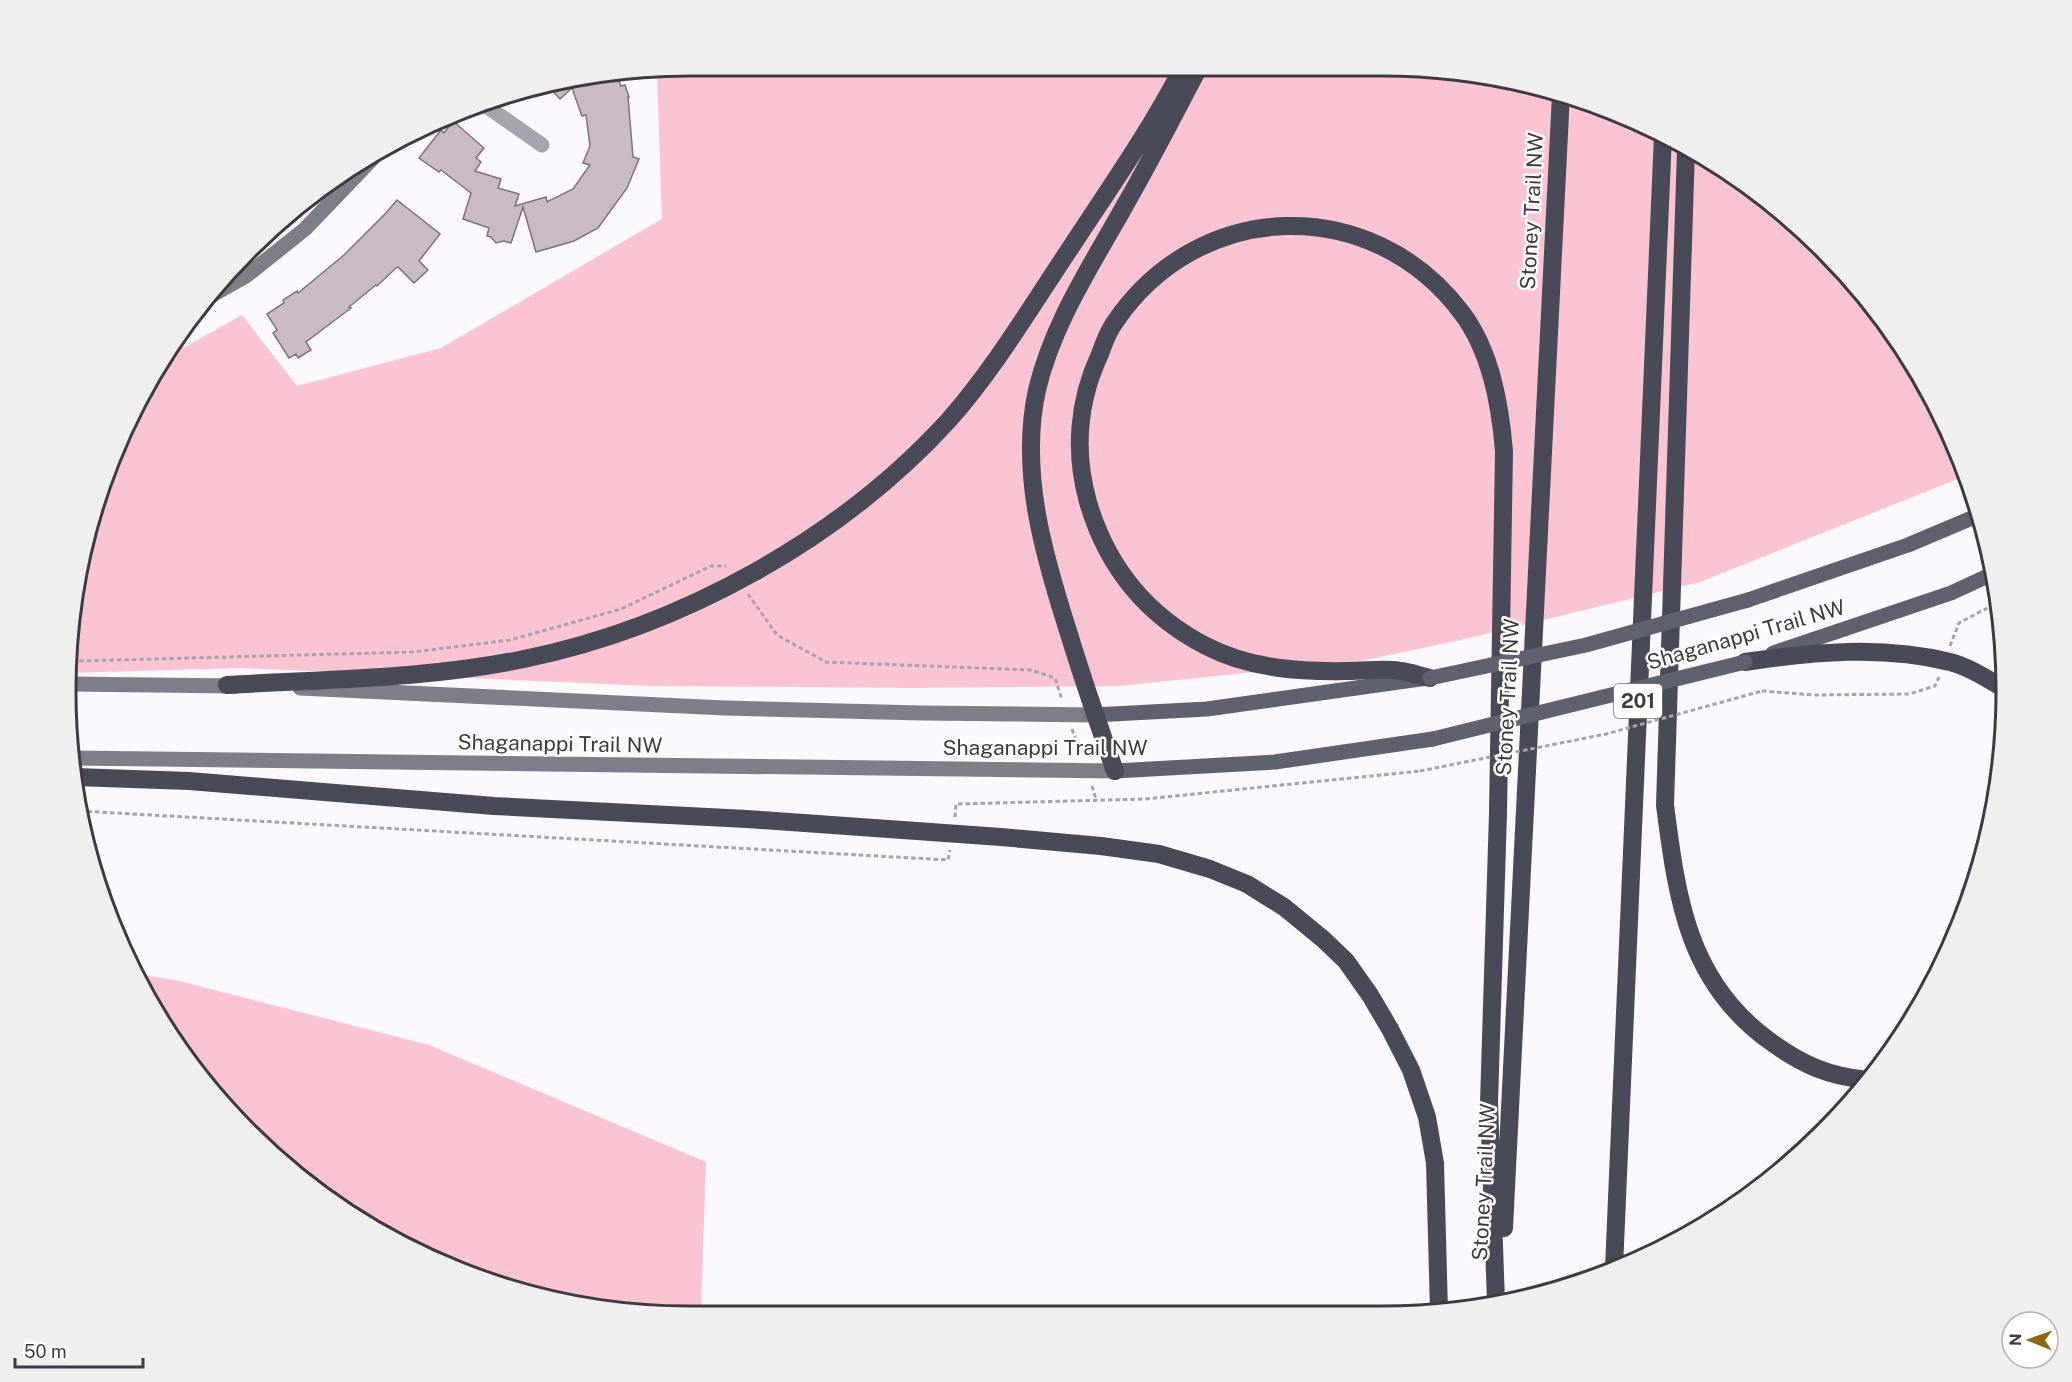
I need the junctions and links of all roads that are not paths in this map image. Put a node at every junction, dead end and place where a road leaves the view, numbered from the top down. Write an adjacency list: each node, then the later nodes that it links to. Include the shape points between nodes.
1 (1178, 76): 16 (highway, via 1130,157 1023,319 948,421 859,503 795,548 661,617 526,659 457,670)
2 (1194, 76): 17 (highway, via 1069,303 1037,393 1030,450 1038,520)
3 (1561, 103): 23 (highway, Stoney Trail NW)
4 (491, 110): 5 (street)
5 (542, 145)
6 (1663, 145): 22 (highway, 201)
7 (1686, 158): 21 (highway, via 1665,805 1673,863 1690,936 1706,971 1728,1003 1752,1029 1794,1058 1820,1071)
8 (329, 195): 9 (main road, via 304,229)
9 (230, 284)
10 (1971, 518): 13 (main road, Shaganappi Trail NW, bridge, via 1908,545 1748,600 1586,645)
11 (1985, 577): 12 (main road, Shaganappi Trail NW, via 1951,593)
12 (1744, 663): 15 (highway, via 1848,651 1915,656 1951,663); 19 (main road, Shaganappi Trail NW, bridge, via 1433,739 1275,762)
13 (1430, 678): 17 (main road, Shaganappi Trail NW, via 1207,709); 24 (highway, via 1400,670 1296,671 1233,658 1163,619 1126,581 1111,558 1095,523 1080,463 1086,392 1113,324 1159,272 1186,255 1221,238 1286,226 1338,230 1366,238 1402,256 1436,283 1463,315 1494,382 1504,451 1489,1103)
14 (76, 684): 16 (main road, Shaganappi Trail NW)
15 (1996, 684)
16 (227, 685): 17 (main road, Shaganappi Trail NW, via 725,708)
17 (1094, 715): 19 (highway)
18 (81, 758): 19 (main road, Shaganappi Trail NW)
19 (1115, 771)
20 (83, 777): 25 (highway, via 189,781 494,806 1001,837 1159,854 1210,869 1247,884 1284,907 1323,939 1346,961 1390,1029 1411,1070 1429,1128 1435,1163)
21 (1858, 1078)
22 (1614, 1260)
23 (1500, 1294)
24 (1496, 1295)
25 (1439, 1302)

